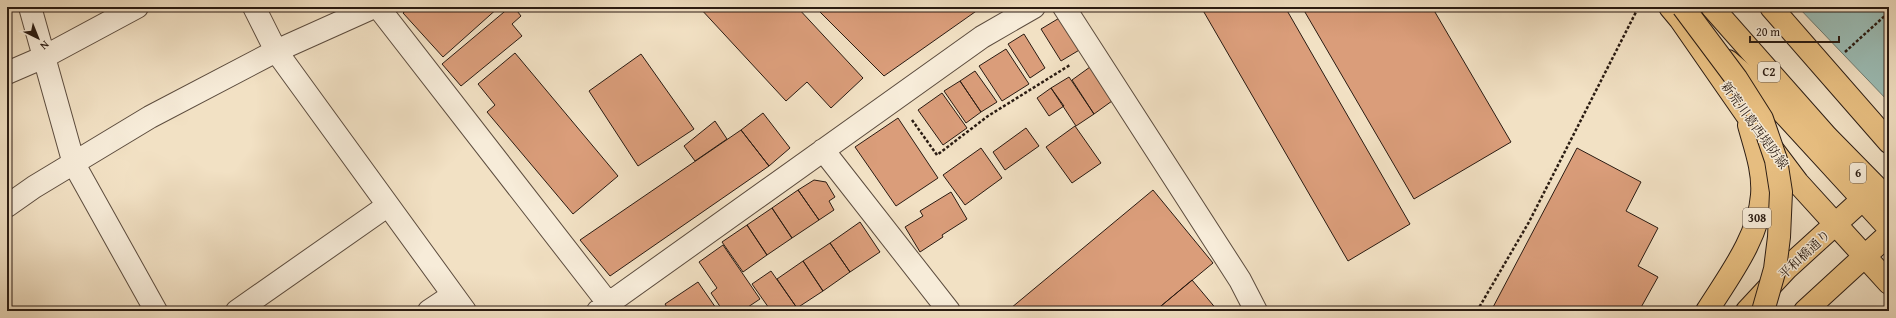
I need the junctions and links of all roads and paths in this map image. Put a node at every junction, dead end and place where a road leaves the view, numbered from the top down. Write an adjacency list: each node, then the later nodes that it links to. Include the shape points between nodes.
1 (30, 7): 16 (street)
2 (137, 7): 16 (street)
3 (254, 7): 14 (street)
4 (374, 7): 14 (street)
5 (378, 7): 35 (street)
6 (1034, 7): 18 (street, via 982,37)
7 (1064, 7): 13 (street)
8 (1712, 7): 20 (main road, C2)
9 (1771, 7): 21 (main road)
10 (1678, 11): 19 (main road, 新荒川葛西堤防線); 24 (main road, 新荒川葛西堤防線, via 1766,94); 44 (main road, bridge, via 1736,78 1762,119 1776,160 1781,192 1780,236)
11 (1636, 12): 41 (path, via 1529,222)
12 (1889, 12): 15 (path)
13 (1092, 50): 18 (path, via 988,116 937,156); 40 (street, via 1240,280)
14 (276, 51): 23 (street, via 150,117); 27 (street)
15 (1844, 53)
16 (44, 57): 17 (street); 23 (street)
17 (7, 73)
18 (896, 98): 22 (street)
19 (1746, 114): 29 (main road, 新荒川葛西堤防線, via 1798,183); 42 (main road, 308, via 1761,172 1762,194 1759,214 1750,238)
20 (1826, 138): 25 (main road, C2); 28 (main road, 6)
21 (1889, 143)
22 (823, 150): 35 (street); 39 (street)
23 (74, 164): 26 (street); 36 (street)
24 (1863, 199): 29 (main road, 平和橋通り); 30 (main road, 新荒川葛西堤防線)
25 (1889, 200)
26 (7, 206)
27 (387, 206): 34 (street); 37 (street)
28 (1889, 210)
29 (1836, 225): 32 (main road, 新荒川葛西堤防線); 43 (main road, 平和橋通り, via 1787,268)
30 (1889, 228)
31 (1889, 234): 32 (main road)
32 (1864, 258): 33 (main road, 新荒川葛西堤防線); 45 (main road)
33 (1889, 283)
34 (459, 303): 38 (street)
35 (603, 307)
36 (156, 311)
37 (237, 311)
38 (429, 311)
39 (949, 311)
40 (1256, 311)
41 (1477, 311)
42 (1707, 311)
43 (1747, 311)
44 (1763, 311)
45 (1805, 311)

